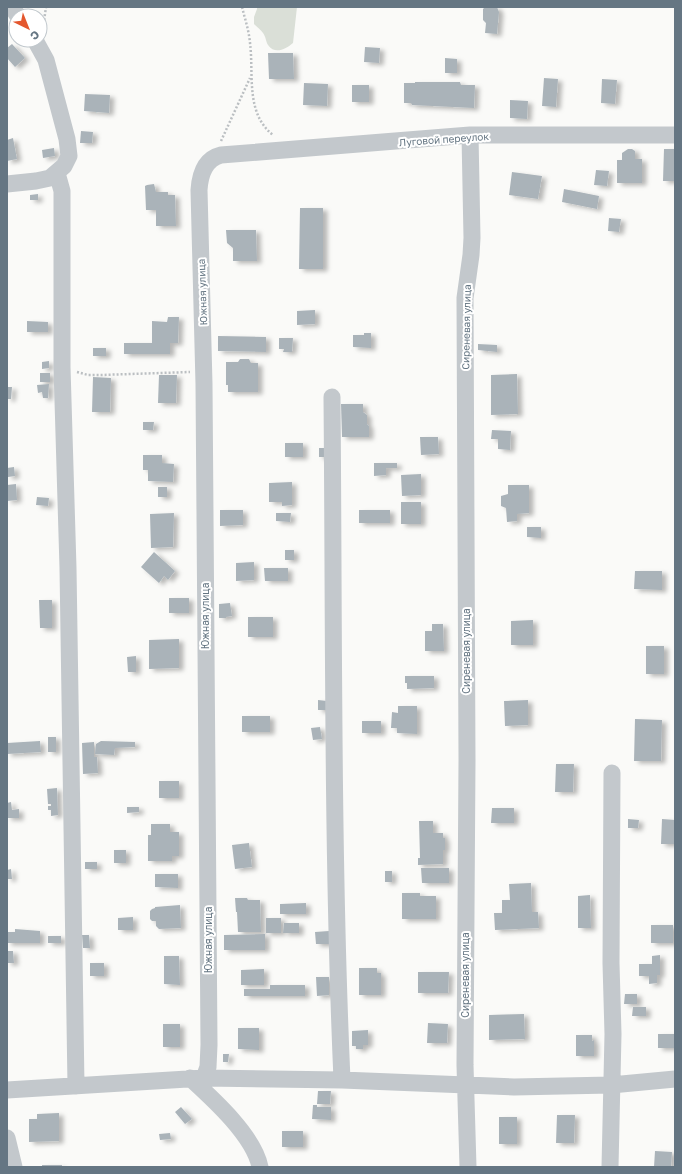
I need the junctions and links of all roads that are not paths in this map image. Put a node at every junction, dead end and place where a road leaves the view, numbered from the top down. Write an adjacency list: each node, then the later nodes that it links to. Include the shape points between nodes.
1 (39, 48): 5 (street, via 46,60 69,150 67,162)
2 (470, 136): 3 (street, Луговой переулок); 4 (street, Луговой переулок, via 292,148); 12 (street, Сиреневая улица, via 471,254 465,298)
3 (675, 136)
4 (213, 157): 9 (street, Южная улица, via 202,174 199,190 204,372 209,1045 208,1067)
5 (57, 173): 6 (street, via 45,180); 14 (street, via 62,191 62,367 68,568)
6 (7, 184)
7 (332, 396): 11 (street, via 336,889)
8 (612, 773): 13 (street)
9 (197, 1078): 11 (street); 14 (street); 18 (street, via 251,1146)
10 (675, 1079): 13 (street)
11 (342, 1080): 12 (street)
12 (465, 1085): 13 (street); 19 (street, Сиреневая улица)
13 (611, 1085): 20 (street)
14 (76, 1086): 15 (street)
15 (7, 1090)
16 (7, 1138): 17 (street)
17 (14, 1167)
18 (260, 1167)
19 (468, 1167)
20 (610, 1167)

